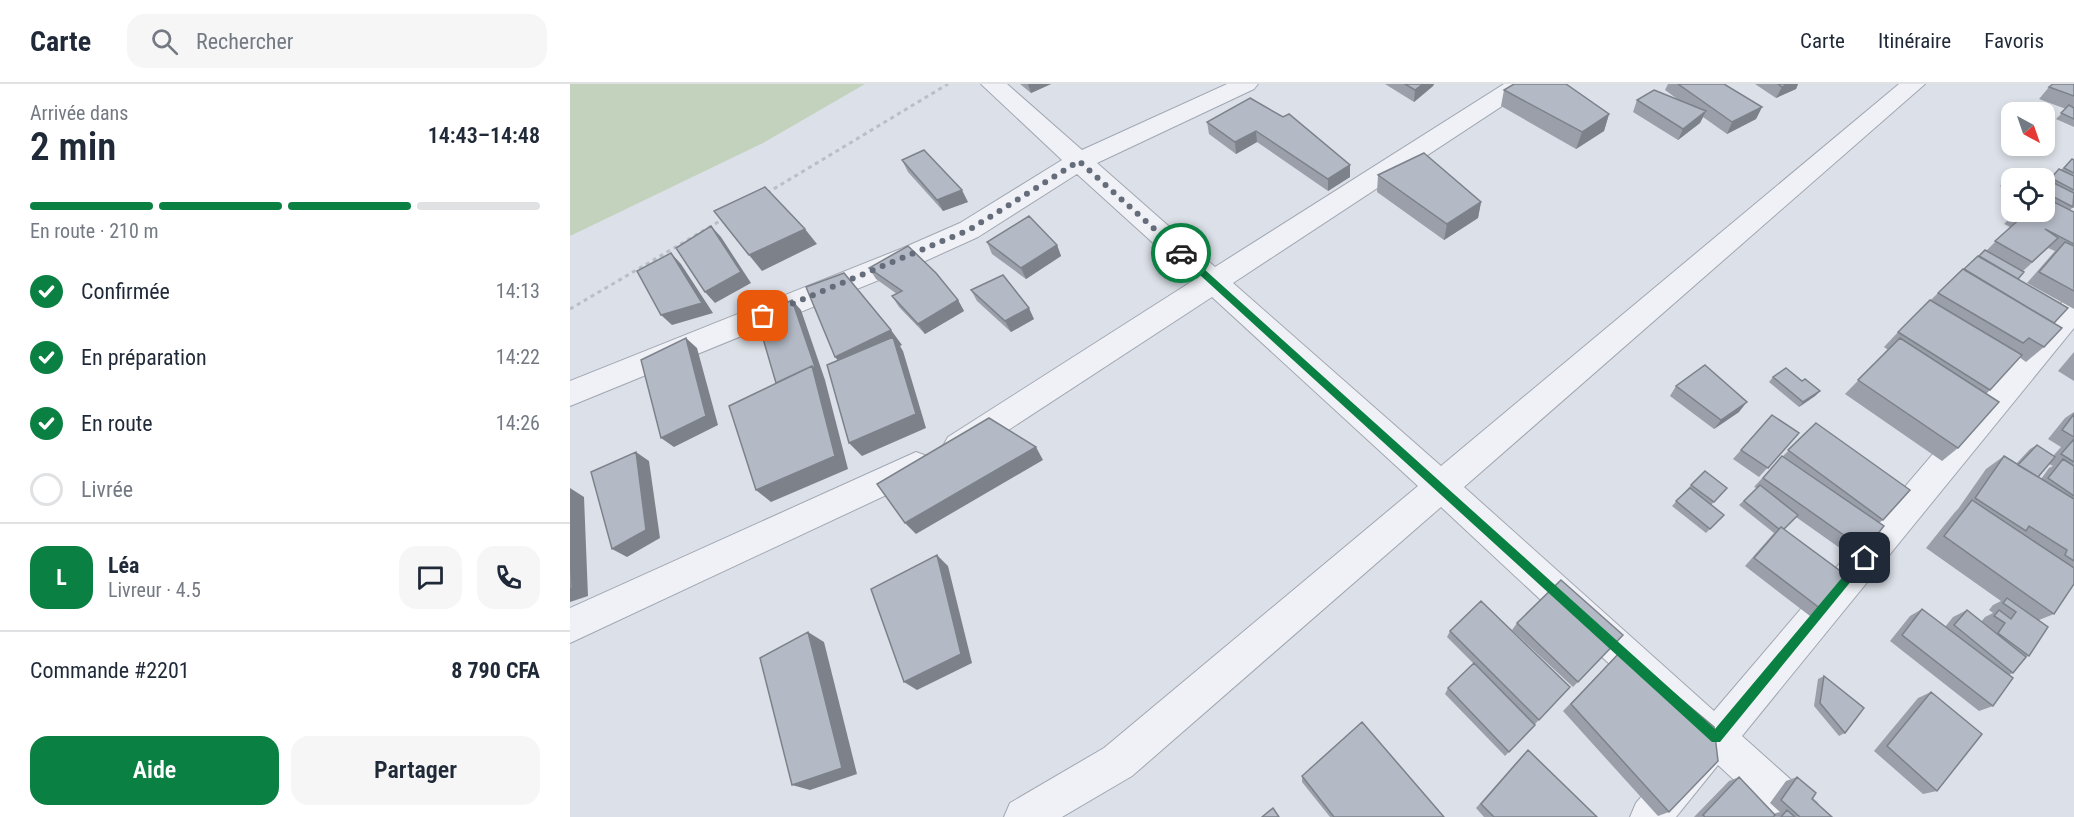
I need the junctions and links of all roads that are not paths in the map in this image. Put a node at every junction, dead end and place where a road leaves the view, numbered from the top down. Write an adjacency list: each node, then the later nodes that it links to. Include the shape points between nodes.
1 (993, 84): 5 (street)
2 (1246, 84): 5 (street)
3 (1520, 84): 6 (street)
4 (1913, 84): 9 (street)
5 (1079, 161): 6 (street); 8 (street, via 969,230)
6 (1214, 282): 9 (street); 10 (street, via 955,448)
7 (2074, 308): 11 (street)
8 (570, 394)
9 (1442, 487): 11 (street); 12 (street, via 1118,762)
10 (570, 626)
11 (1716, 738): 13 (street); 14 (street)
12 (1024, 817)
13 (1650, 817)
14 (1803, 817)

